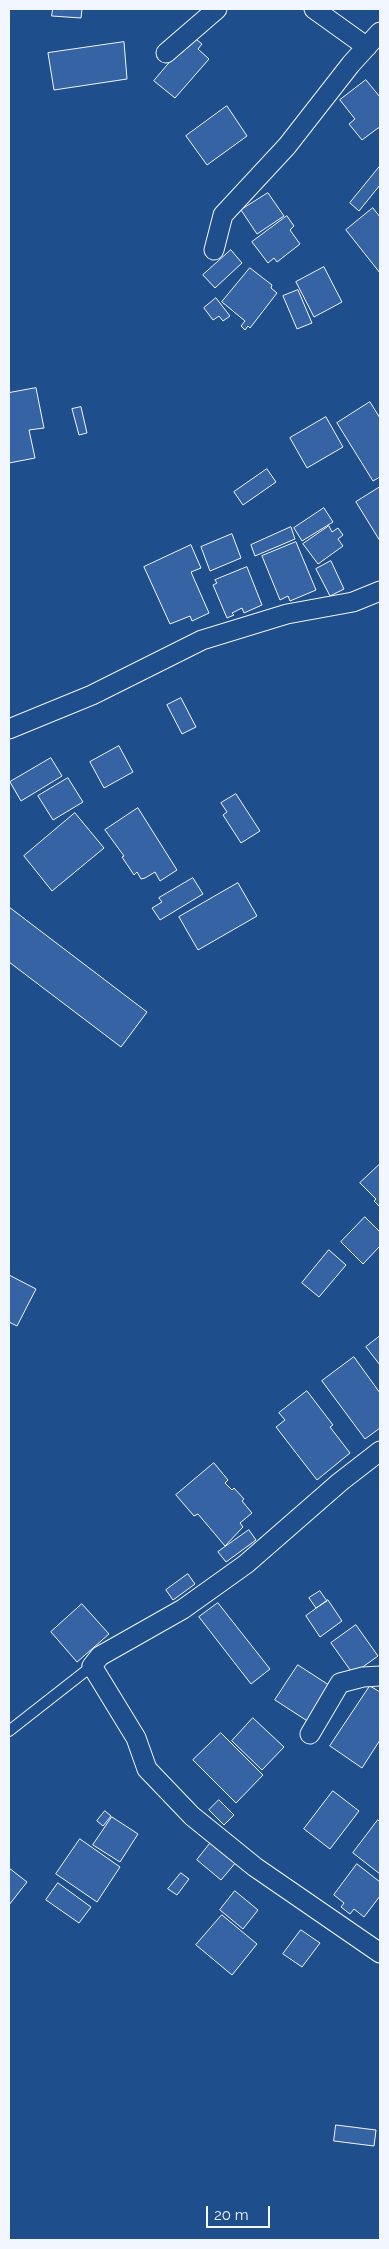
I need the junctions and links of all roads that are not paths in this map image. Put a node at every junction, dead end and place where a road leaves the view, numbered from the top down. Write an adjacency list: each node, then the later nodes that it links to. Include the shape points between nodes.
1 (217, 9): 5 (street)
2 (314, 9): 4 (street)
3 (380, 32): 4 (street)
4 (367, 47): 6 (street, via 287,146 223,215)
5 (166, 53)
6 (214, 250)
7 (380, 591): 8 (street, via 352,602 287,614 202,640 92,695)
8 (9, 729)
9 (380, 1450): 10 (street, via 246,1564 183,1609 100,1656)
10 (92, 1666): 12 (lane); 14 (street, via 136,1738 147,1769 192,1816 255,1867)
11 (380, 1676): 13 (street, via 340,1683)
12 (9, 1731)
13 (310, 1734)
14 (380, 1953)

